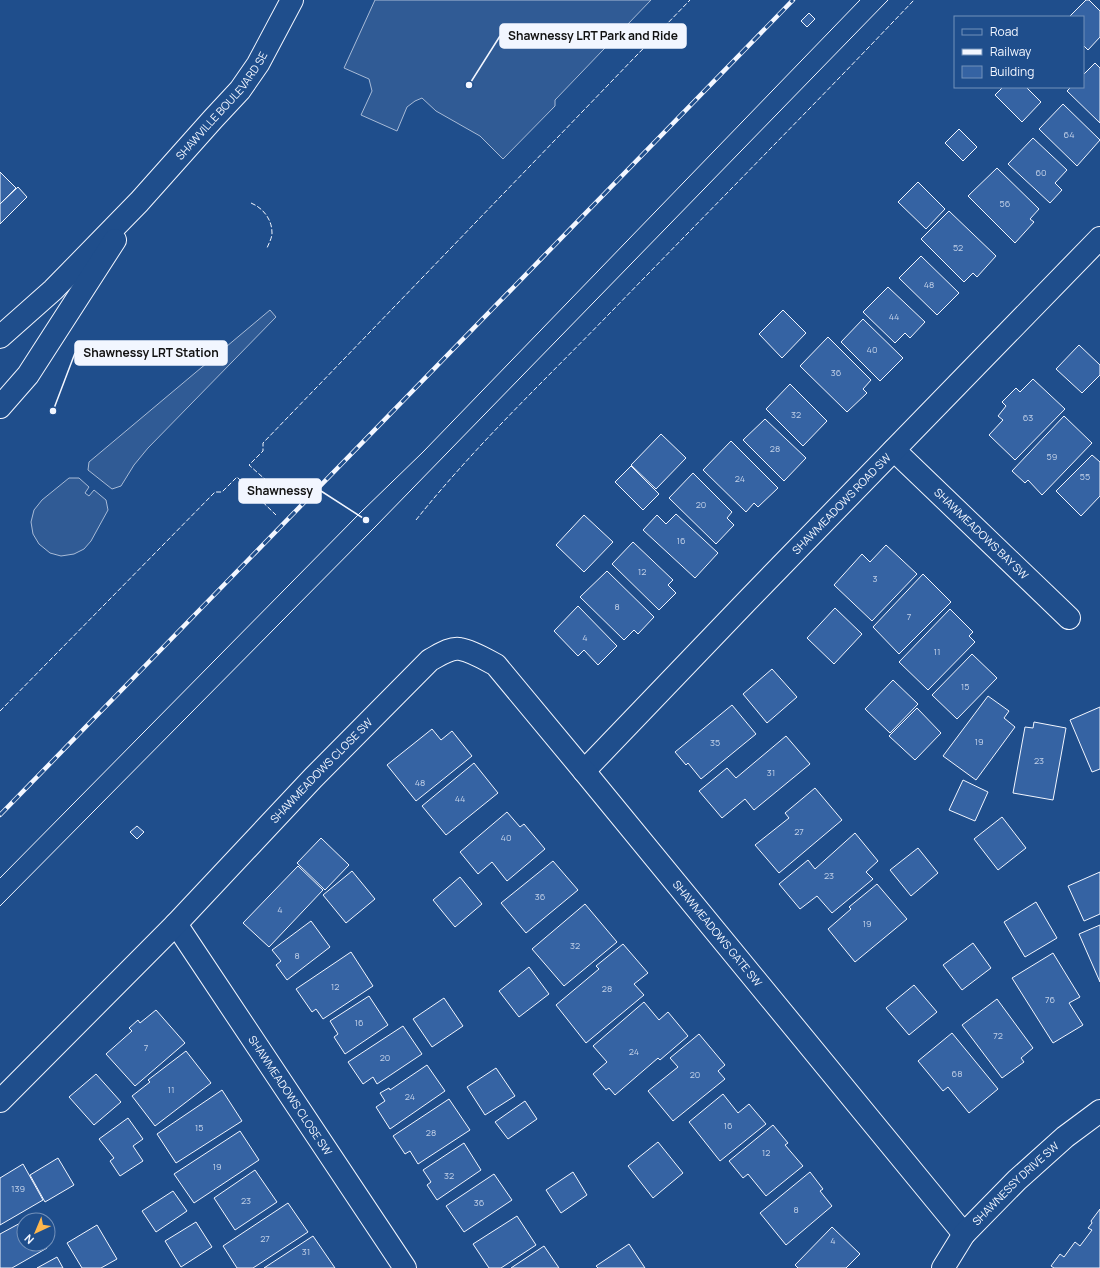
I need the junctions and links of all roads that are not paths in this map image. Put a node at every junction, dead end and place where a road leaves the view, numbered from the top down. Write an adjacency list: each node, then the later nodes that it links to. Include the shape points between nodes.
1 (292, 0): 2 (street, SHAWVILLE BOULEVARD SE, via 258,64 240,90)
2 (139, 202): 4 (street, SHAWVILLE BOULEVARD SE, via 52,290); 5 (street, SHAWVILLE BOULEVARD SE, via 28,375)
3 (1100, 238): 6 (street, SHAWMEADOWS ROAD SW)
4 (0, 337)
5 (0, 407)
6 (894, 450): 7 (street, SHAWMEADOWS BAY SW); 9 (street, SHAWMEADOWS ROAD SW)
7 (1069, 618)
8 (459, 649): 9 (street, SHAWMEADOWS GATE SW, via 496,665); 10 (street, SHAWMEADOWS CLOSE SW, via 447,651 430,660 313,778)
9 (584, 771): 13 (street, SHAWMEADOWS GATE SW)
10 (176, 924): 11 (street, SHAWMEADOWS CLOSE SW); 14 (street, SHAWMEADOWS CLOSE SW)
11 (0, 1101)
12 (1100, 1111): 13 (street, SHAWNESSY DRIVE SW, via 1065,1137 1017,1180)
13 (964, 1234): 15 (street, SHAWNESSY DRIVE SW)
14 (405, 1268)
15 (943, 1268)

